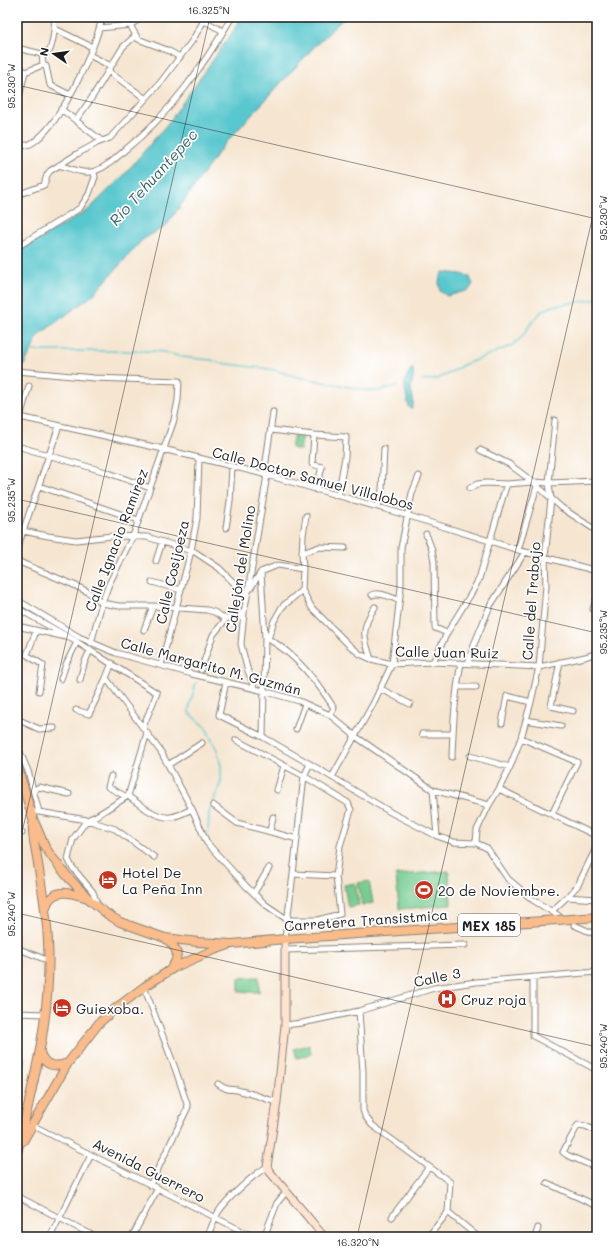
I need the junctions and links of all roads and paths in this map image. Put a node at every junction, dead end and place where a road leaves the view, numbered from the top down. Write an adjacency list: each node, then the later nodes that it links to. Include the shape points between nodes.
1 (54, 17): 9 (street)
2 (102, 17): 8 (street)
3 (143, 17): 7 (street)
4 (197, 17): 6 (street)
5 (232, 17): 10 (street)
6 (205, 19): 10 (street); 16 (street)
7 (130, 25): 8 (street); 11 (street)
8 (100, 28): 12 (street)
9 (55, 29): 12 (street); 14 (street, via 50,50)
10 (223, 31): 30 (street, via 188,83 163,114 136,142 109,164)
11 (135, 36): 16 (street); 19 (street, via 123,47)
12 (92, 47): 15 (street)
13 (17, 50): 14 (street)
14 (42, 54): 18 (street)
15 (89, 55): 19 (street); 23 (street)
16 (180, 57): 24 (street)
17 (17, 65): 21 (street)
18 (43, 65): 21 (street); 23 (street, via 46,66 50,85)
19 (111, 66): 20 (street)
20 (108, 71): 24 (street); 26 (street)
21 (24, 72): 22 (street, via 20,93)
22 (17, 92)
23 (70, 95): 25 (street)
24 (146, 99): 27 (street, via 110,138)
25 (61, 109): 26 (street); 28 (street, via 36,140)
26 (76, 120): 27 (street)
27 (102, 141): 29 (street)
28 (17, 146)
29 (59, 166): 30 (street, via 81,172); 31 (street, via 50,171 44,185)
30 (94, 172): 32 (street, via 95,177 89,194 80,208)
31 (17, 195)
32 (17, 247)
33 (17, 371): 43 (street, Calle Ignacio Ramírez, via 94,378 179,381 174,420)
34 (29, 386): 36 (street)
35 (273, 412): 40 (street, Callejón del Molino)
36 (20, 416): 38 (street); 39 (street, Calle Doctor Samuel Villalobos)
37 (555, 420): 53 (street, Calle del Trabajo)
38 (17, 422)
39 (59, 426): 43 (street, Calle Doctor Samuel Villalobos); 46 (street)
40 (271, 430): 41 (street); 49 (street, Callejón del Molino)
41 (314, 435): 59 (street, via 312,464 322,467); 60 (street, via 346,437 346,457)
42 (17, 446): 46 (street)
43 (163, 449): 47 (street, Calle Doctor Samuel Villalobos); 57 (street, Calle Ignacio Ramírez)
44 (384, 449): 62 (street, via 382,490)
45 (480, 450): 52 (street, via 510,464)
46 (49, 454): 55 (street); 57 (street)
47 (199, 459): 48 (street, Calle Doctor Samuel Villalobos); 76 (street, Calle Cosijoeza, via 197,518)
48 (232, 467): 49 (street, Calle Doctor Samuel Villalobos); 66 (street)
49 (265, 475): 59 (street, Calle Doctor Samuel Villalobos); 88 (street, Callejón del Molino)
50 (419, 476): 64 (street, via 412,492)
51 (597, 481): 53 (street)
52 (533, 482): 53 (street); 54 (street); 56 (street)
53 (550, 483): 61 (street, Calle del Trabajo)
54 (507, 484): 58 (street, via 486,483); 72 (street)
55 (39, 486): 65 (street); 68 (street)
56 (537, 486): 61 (street); 75 (street)
57 (150, 488): 65 (street, Calle Ignacio Ramírez)
58 (470, 488)
59 (316, 490): 60 (street, Calle Doctor Samuel Villalobos)
60 (338, 496): 62 (street, Calle Doctor Samuel Villalobos)
61 (551, 498): 67 (street); 79 (street, Calle del Trabajo)
62 (378, 508): 64 (street, Calle Doctor Samuel Villalobos)
63 (306, 516): 78 (street)
64 (407, 516): 72 (street, Calle Doctor Samuel Villalobos); 92 (street, via 401,548)
65 (138, 520): 70 (street, Calle Ignacio Ramírez)
66 (226, 528)
67 (597, 530)
68 (23, 531): 70 (street, via 76,540); 74 (street)
69 (426, 534): 104 (street, via 434,562 435,628)
70 (133, 536): 71 (street); 93 (street, Calle Ignacio Ramírez)
71 (162, 542): 76 (street); 81 (street)
72 (490, 542): 75 (street, Calle Doctor Samuel Villalobos); 104 (street, via 479,579)
73 (345, 548): 78 (street, via 320,547)
74 (17, 549)
75 (518, 550): 77 (street, Calle Doctor Samuel Villalobos)
76 (191, 551): 86 (street, Calle Cosijoeza); 88 (street, via 219,568)
77 (525, 552): 79 (street, Calle Doctor Samuel Villalobos); 115 (street, via 490,606)
78 (302, 553): 82 (street)
79 (544, 558): 83 (street, Calle Doctor Samuel Villalobos); 119 (street, Calle del Trabajo, via 546,586)
80 (17, 561): 93 (street, via 74,585)
81 (156, 561)
82 (303, 569): 84 (street, via 278,565); 87 (street)
83 (597, 571)
84 (261, 572): 88 (street); 106 (street)
85 (152, 582): 86 (street)
86 (181, 590): 97 (street, Calle Cosijoeza)
87 (302, 590): 106 (street, via 282,607); 111 (street, Calle Juan Ruiz, via 312,608 360,654)
88 (247, 594): 99 (street, Callejón del Molino)
89 (372, 595): 92 (street, via 379,594)
90 (597, 597): 98 (street)
91 (17, 600): 108 (street, Calle Margarito M. Guzmán)
92 (399, 600): 117 (street)
93 (102, 603): 94 (street); 108 (street, Calle Ignacio Ramírez)
94 (153, 606): 97 (street); 102 (street)
95 (376, 607): 111 (street, via 364,632)
96 (17, 608): 105 (street)
97 (177, 608): 100 (street, via 207,610); 118 (street, Calle Cosijoeza)
98 (593, 609)
99 (244, 612): 100 (street); 127 (street, Callejón del Molino, via 241,644)
100 (226, 619): 120 (street, via 213,636)
101 (18, 628): 103 (street)
102 (144, 630)
103 (36, 631): 105 (street); 129 (street, via 27,655 43,665)
104 (447, 633): 112 (street)
105 (69, 638): 107 (street)
106 (267, 639): 130 (street); 136 (street, via 279,646 306,671 334,708)
107 (77, 642): 109 (street); 122 (street)
108 (92, 643): 118 (street, Calle Margarito M. Guzmán, via 116,654)
109 (90, 650): 116 (street); 123 (street)
110 (597, 653): 113 (street, Calle Juan Ruiz)
111 (371, 659): 117 (street, Calle Juan Ruiz)
112 (433, 662): 114 (street, Calle Juan Ruiz); 117 (street, Calle Juan Ruiz)
113 (560, 662): 119 (street, Calle Juan Ruiz); 135 (street, via 550,706)
114 (461, 663): 115 (street, Calle Juan Ruiz); 125 (street)
115 (468, 663): 119 (street, Calle Juan Ruiz)
116 (112, 664): 121 (street); 141 (street, via 157,693)
117 (392, 664): 128 (street)
118 (161, 665): 124 (street, Calle Margarito M. Guzmán)
119 (539, 667): 131 (street, Calle del Trabajo)
120 (201, 670)
121 (106, 678): 134 (street, via 90,714); 141 (street)
122 (61, 680)
123 (80, 680)
124 (226, 682): 127 (street, Calle Margarito M. Guzmán); 148 (street, via 219,715)
125 (457, 687): 126 (street); 146 (street)
126 (476, 687)
127 (255, 689): 130 (street, Calle Margarito M. Guzmán)
128 (381, 689): 133 (street); 147 (street)
129 (39, 691)
130 (264, 691): 132 (street, Calle Margarito M. Guzmán); 148 (street)
131 (531, 702): 138 (street, Calle del Trabajo); 139 (street, via 507,696)
132 (305, 704): 136 (street, Calle Margarito M. Guzmán); 143 (street)
133 (410, 704)
134 (76, 710)
135 (573, 711)
136 (330, 715): 147 (street, Calle Margarito M. Guzmán)
137 (17, 719): 142 (street, via 39,729)
138 (526, 720): 140 (street); 149 (street, Calle del Trabajo)
139 (502, 723)
140 (561, 726)
141 (143, 727): 144 (street)
142 (54, 728)
143 (296, 729)
144 (147, 733): 156 (street); 168 (street)
145 (422, 734): 146 (street)
146 (452, 734): 153 (street)
147 (355, 736): 162 (street); 165 (street, Calle Margarito M. Guzmán)
148 (263, 737): 155 (street)
149 (521, 738): 159 (street, Calle del Trabajo); 173 (street, via 577,762)
150 (236, 740): 158 (street)
151 (202, 743): 156 (street)
152 (17, 745): 166 (street)
153 (452, 756)
154 (470, 756): 159 (street)
155 (310, 764): 161 (street); 162 (street)
156 (168, 765): 171 (street)
157 (17, 766): 172 (main road, Carretera Transistmica / MEX 185)
158 (284, 766): 161 (street); 164 (street)
159 (510, 768): 163 (street, Calle del Trabajo)
160 (111, 776): 168 (street, via 108,787)
161 (304, 776): 179 (street); 185 (street, via 348,803 351,810 340,846)
162 (332, 777): 177 (street)
163 (499, 789): 170 (street, Calle del Trabajo); 173 (street)
164 (277, 790)
165 (433, 790): 170 (street, Calle Margarito M. Guzmán); 177 (street)
166 (33, 791): 167 (street, via 39,787); 172 (street)
167 (69, 794)
168 (128, 796): 171 (street, via 149,811 164,817 176,816); 175 (street)
169 (213, 805): 176 (street, via 237,823)
170 (489, 805): 180 (street, Calle del Trabajo, via 477,830)
171 (192, 809): 186 (street, via 207,843)
172 (34, 814): 175 (street); 188 (main road, Carretera Transistmica / MEX 185, via 45,847 67,876); 191 (main road, Carretera Transistmica, via 32,826)
173 (552, 814): 178 (street)
174 (273, 817): 176 (street)
175 (87, 820): 182 (street, via 115,830); 190 (street, via 73,839 68,859 72,868 93,892)
176 (270, 831): 179 (street)
177 (437, 836): 180 (street, via 454,842)
178 (597, 836)
179 (297, 839): 184 (street)
180 (476, 843): 192 (street, via 487,848 508,880)
181 (597, 846): 187 (street, via 578,885)
182 (154, 857)
183 (269, 868): 186 (street)
184 (294, 874): 185 (street); 195 (street)
185 (336, 876): 195 (street, via 340,914 318,920)
186 (254, 893): 195 (street)
187 (567, 897): 189 (street); 192 (street)
188 (89, 898): 190 (main road, Carretera Transistmica / MEX 185); 191 (main road, via 59,893 50,899)
189 (597, 899)
190 (98, 907): 198 (main road, Carretera Transistmica / MEX 185, via 120,922)
191 (45, 909): 204 (main road, Carretera Transistmica)
192 (552, 911): 193 (street)
193 (558, 918): 196 (main road, Carretera Transistmica / MEX 185, bridge); 199 (main road, Carretera Transistmica / MEX 185)
194 (597, 918): 196 (main road, Carretera Transistmica / MEX 185)
195 (288, 920): 199 (street)
196 (573, 922): 197 (street)
197 (597, 935)
198 (165, 938): 200 (main road, Carretera Transistmica / MEX 185); 205 (main road, via 176,950 175,965)
199 (285, 939): 200 (main road, Carretera Transistmica / MEX 185); 203 (street)
200 (232, 944): 205 (main road, Carretera Transistmica / MEX 185)
201 (465, 945): 203 (street)
202 (17, 948): 204 (street)
203 (285, 950): 212 (street)
204 (49, 961): 211 (main road, Carretera Transistmica)
205 (170, 971): 208 (main road, Carretera Transistmica / MEX 185)
206 (597, 972): 207 (street, Calle 3)
207 (533, 977): 209 (street, Calle 3, via 434,988); 215 (street, via 534,1036)
208 (144, 987): 214 (main road, Carretera Transistmica / MEX 185, via 99,1023); 226 (street, via 188,1107)
209 (359, 1011): 212 (street, Calle 3); 223 (street, via 365,1116)
210 (17, 1013): 211 (street)
211 (45, 1014): 213 (main road, Carretera Transistmica)
212 (285, 1025): 217 (street)
213 (40, 1051): 214 (main road, via 42,1058 51,1065); 220 (main road, Carretera Transistmica)
214 (68, 1063): 218 (main road, Carretera Transistmica)
215 (597, 1070)
216 (218, 1084): 217 (street, via 229,1090 239,1090)
217 (277, 1102): 222 (street)
218 (32, 1125): 220 (main road, Carretera Transistmica); 221 (street, Avenida Guerrero)
219 (597, 1131): 224 (street, via 578,1125 563,1152)
220 (18, 1150)
221 (91, 1155): 226 (street, Avenida Guerrero); 233 (street)
222 (267, 1167): 228 (street); 234 (street, via 259,1171 225,1204)
223 (429, 1167): 231 (street, via 450,1182); 232 (street)
224 (597, 1168)
225 (547, 1183): 230 (street)
226 (150, 1185): 227 (street, Avenida Guerrero)
227 (158, 1188): 234 (street, Avenida Guerrero); 238 (street)
228 (286, 1192): 241 (street, via 277,1203); 242 (street)
229 (17, 1196): 233 (street)
230 (597, 1206)
231 (448, 1212): 243 (street); 244 (street)
232 (392, 1217)
233 (59, 1218): 236 (street); 237 (street)
234 (216, 1218): 239 (street); 240 (street, Avenida Guerrero)
235 (538, 1228): 245 (street)
236 (50, 1237)
237 (96, 1237)
238 (132, 1237)
239 (207, 1237)
240 (254, 1237)
241 (264, 1237)
242 (324, 1237)
243 (428, 1237)
244 (478, 1237)
245 (534, 1237)

